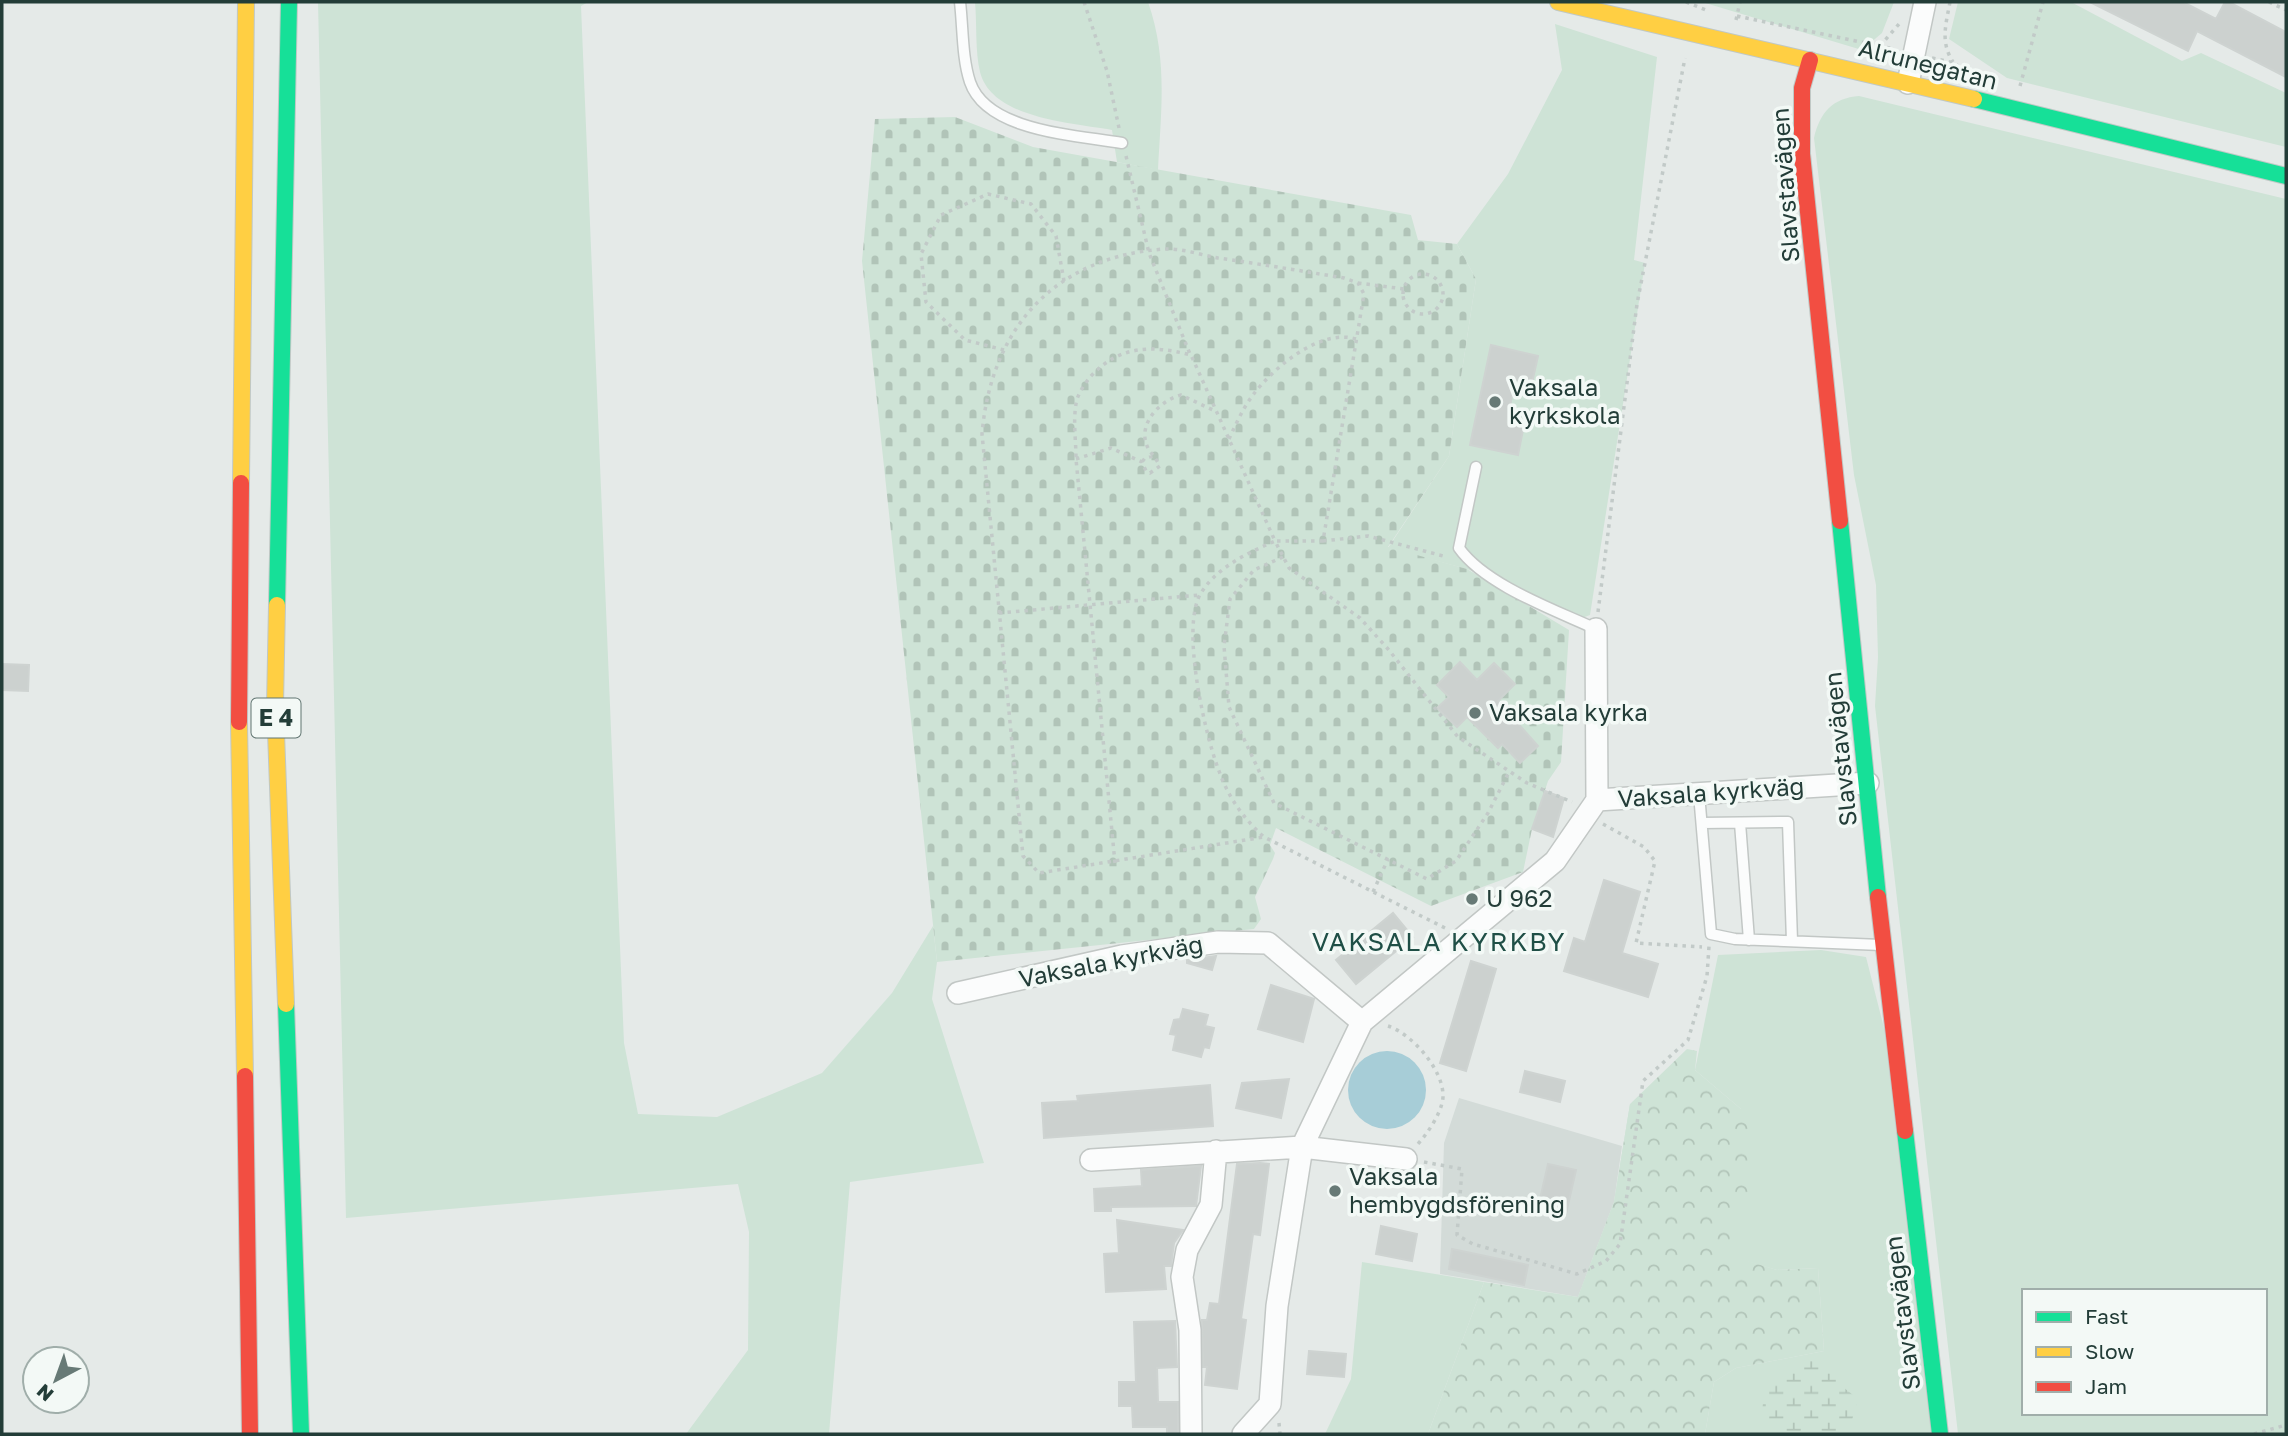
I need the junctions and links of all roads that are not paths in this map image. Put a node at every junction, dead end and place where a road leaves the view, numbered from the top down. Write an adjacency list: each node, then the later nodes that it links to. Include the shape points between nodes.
1 (246, 2): 26 (main road, E 4, via 239,715)
2 (289, 2): 27 (main road, E 4, via 275,705)
3 (960, 2): 8 (lane, via 969,81 991,111 1025,125)
4 (1558, 2): 6 (main road, Alrunegatan)
5 (1925, 2): 7 (street)
6 (1810, 60): 7 (main road, Alrunegatan); 12 (main road, Slavstavägen, via 1802,88 1802,154)
7 (1908, 83): 9 (main road, Alrunegatan)
8 (1122, 143)
9 (2286, 176)
10 (1476, 467): 11 (lane, via 1460,548 1470,563)
11 (1596, 629): 14 (street, Vaksala kyrkväg)
12 (1867, 783): 13 (street, Vaksala kyrkväg); 19 (main road, Slavstavägen)
13 (1699, 794): 14 (street, Vaksala kyrkväg); 15 (lane)
14 (1594, 805): 21 (street, Vaksala kyrkväg, via 1555,861)
15 (1702, 823): 16 (lane); 17 (lane, via 1711,933)
16 (1740, 823): 17 (lane); 18 (lane, via 1788,822)
17 (1749, 940): 18 (lane)
18 (1792, 941): 19 (lane)
19 (1884, 945): 30 (main road, Slavstavägen)
20 (958, 993): 21 (street, Vaksala kyrkväg, via 1122,956 1218,942 1268,943)
21 (1362, 1022): 22 (street, Vaksala kyrkväg)
22 (1302, 1147): 23 (street); 24 (street); 29 (street, Vaksala kyrkväg, via 1277,1306 1270,1404)
23 (1216, 1151): 25 (street); 28 (street, via 1211,1205 1187,1250 1182,1278 1190,1330)
24 (1406, 1159)
25 (1091, 1160)
26 (250, 1434)
27 (301, 1434)
28 (1191, 1434)
29 (1243, 1434)
30 (1940, 1434)

